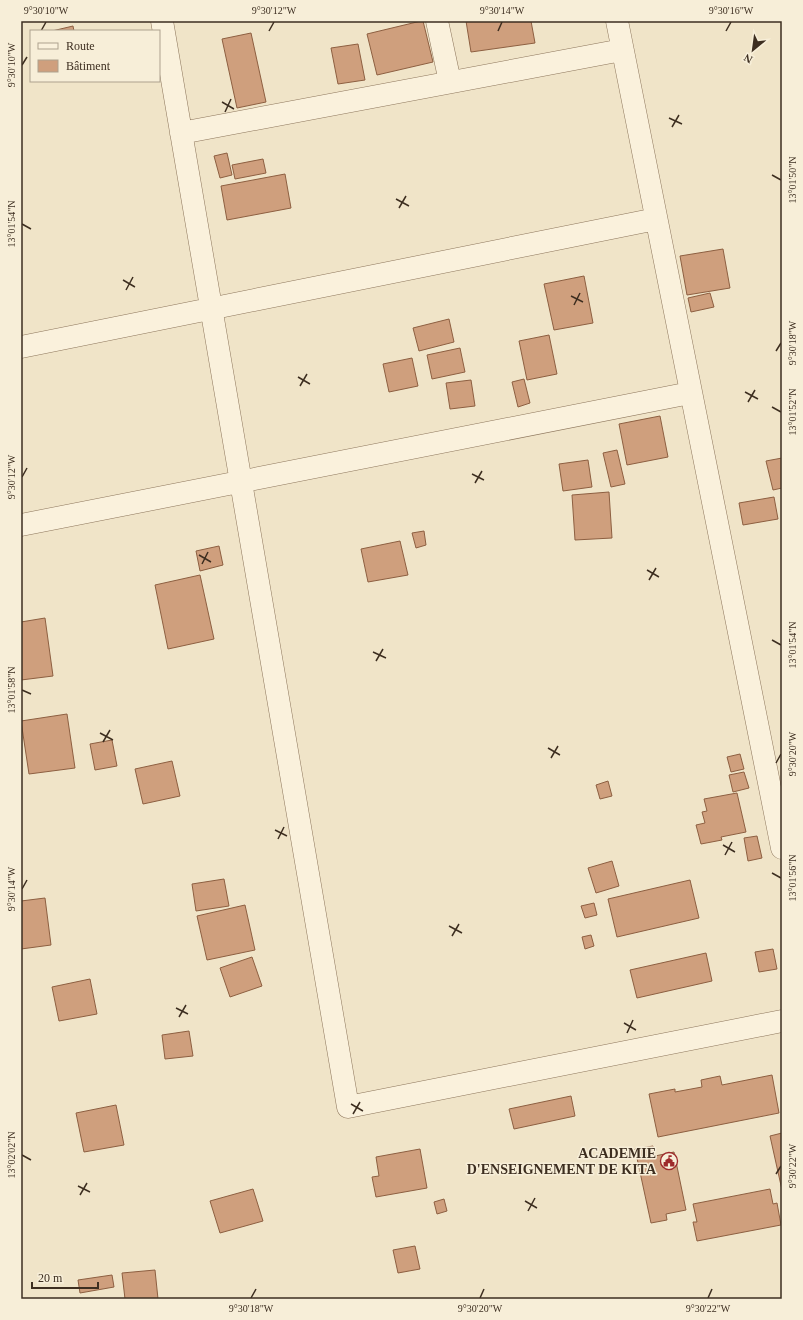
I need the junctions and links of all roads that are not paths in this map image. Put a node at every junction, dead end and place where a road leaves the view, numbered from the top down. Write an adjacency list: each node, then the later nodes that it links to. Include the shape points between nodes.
1 (162, 21): 6 (street)
2 (437, 21): 5 (street)
3 (617, 21): 4 (street)
4 (622, 50): 5 (street); 7 (street)
5 (450, 82): 6 (street)
6 (181, 133): 8 (street)
7 (656, 219): 8 (street); 10 (street)
8 (211, 309): 9 (street); 11 (street)
9 (21, 347)
10 (690, 392): 11 (street); 13 (street)
11 (241, 481): 12 (street); 14 (street, via 348,1107)
12 (21, 525)
13 (782, 848)
14 (782, 1021)

